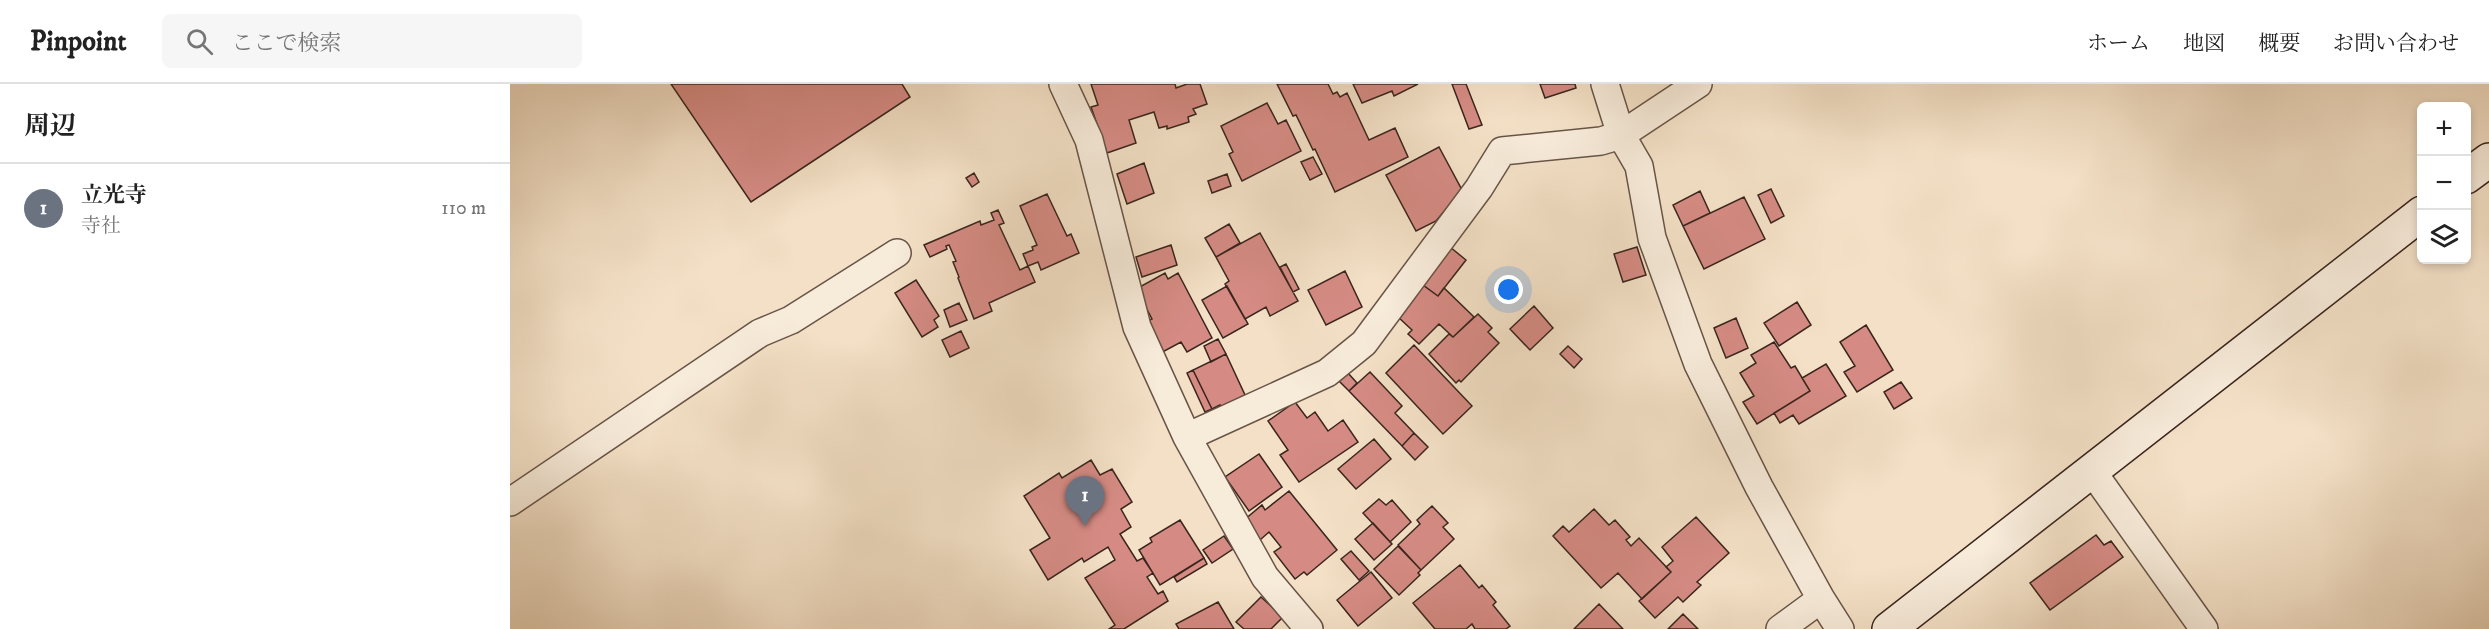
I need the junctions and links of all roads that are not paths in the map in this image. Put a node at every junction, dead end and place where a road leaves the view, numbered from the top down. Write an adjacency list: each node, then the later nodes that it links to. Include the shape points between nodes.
1 (1063, 84): 9 (street, via 1089,140 1137,327)
2 (1605, 84): 4 (street)
3 (1698, 84): 4 (street)
4 (1621, 135): 9 (street, via 1601,141 1502,151 1364,343 1327,373); 12 (street, via 1639,166 1652,238 1698,364 1759,488)
5 (2489, 160): 6 (street)
6 (2471, 173)
7 (2417, 216): 10 (street)
8 (897, 253): 11 (street, via 791,320 760,333)
9 (1187, 437): 13 (street, via 1265,577)
10 (2092, 471): 16 (street); 17 (street)
11 (510, 502)
12 (1821, 600): 14 (street); 15 (street)
13 (1308, 629)
14 (1780, 629)
15 (1840, 629)
16 (1890, 629)
17 (2204, 629)

